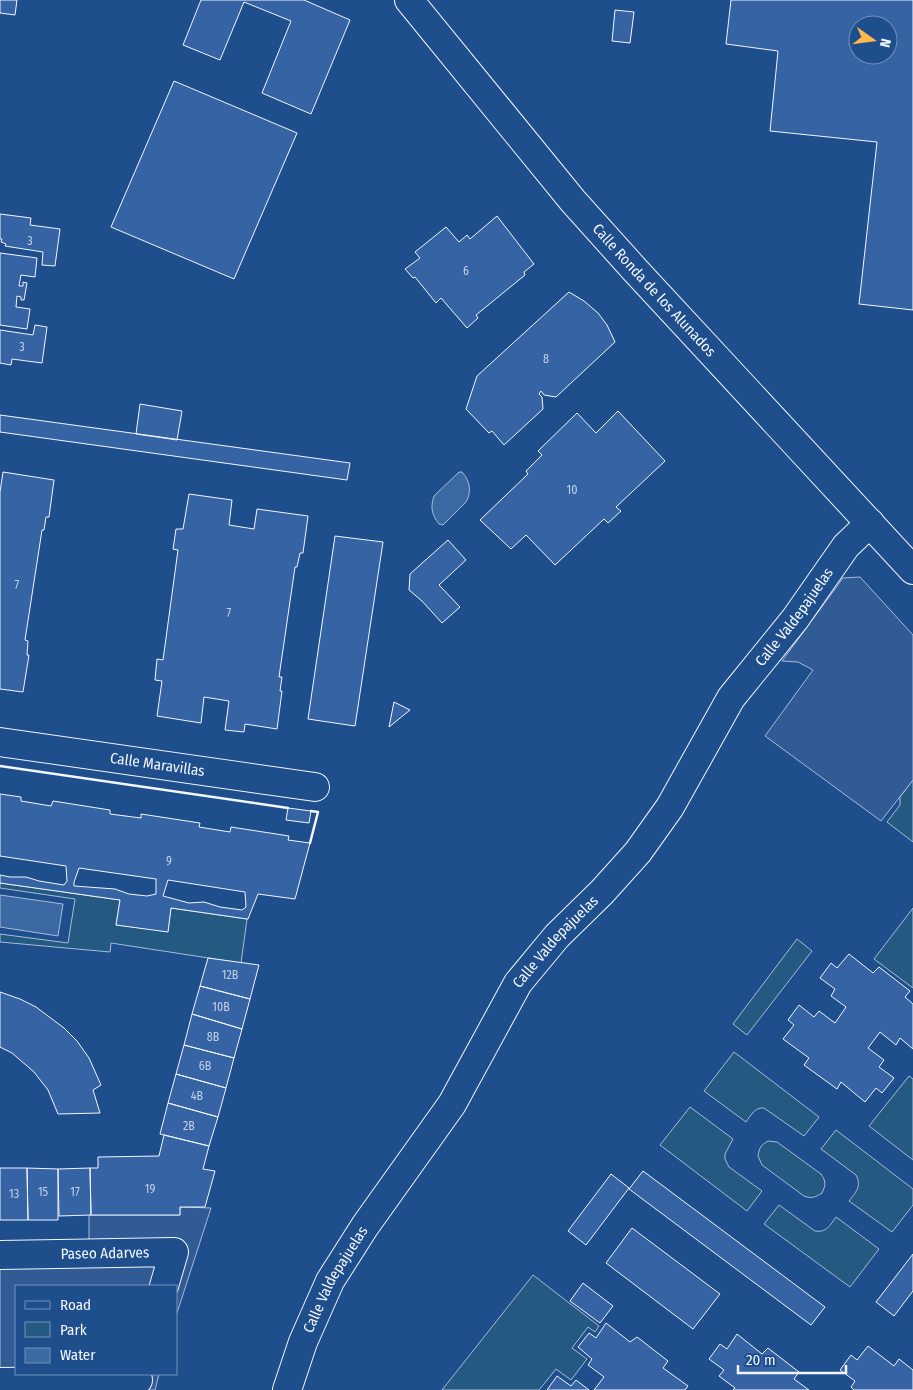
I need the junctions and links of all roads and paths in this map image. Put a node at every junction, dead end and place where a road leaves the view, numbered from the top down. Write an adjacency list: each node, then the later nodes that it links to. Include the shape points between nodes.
1 (409, 0): 2 (street, Calle Ronda de los Alunados, via 573,201)
2 (870, 523): 3 (street, Calle Ronda de los Alunados); 10 (street, Calle Valdepajuelas, via 846,546 795,620 731,698 670,807 638,852 557,936 518,983 452,1104 330,1281)
3 (913, 570)
4 (0, 742): 5 (street, Calle Maravillas)
5 (316, 787)
6 (0, 1255): 7 (street, Paseo Adarves, via 174,1252)
7 (164, 1285)
8 (137, 1381): 9 (street)
9 (0, 1382)
10 (286, 1390)

